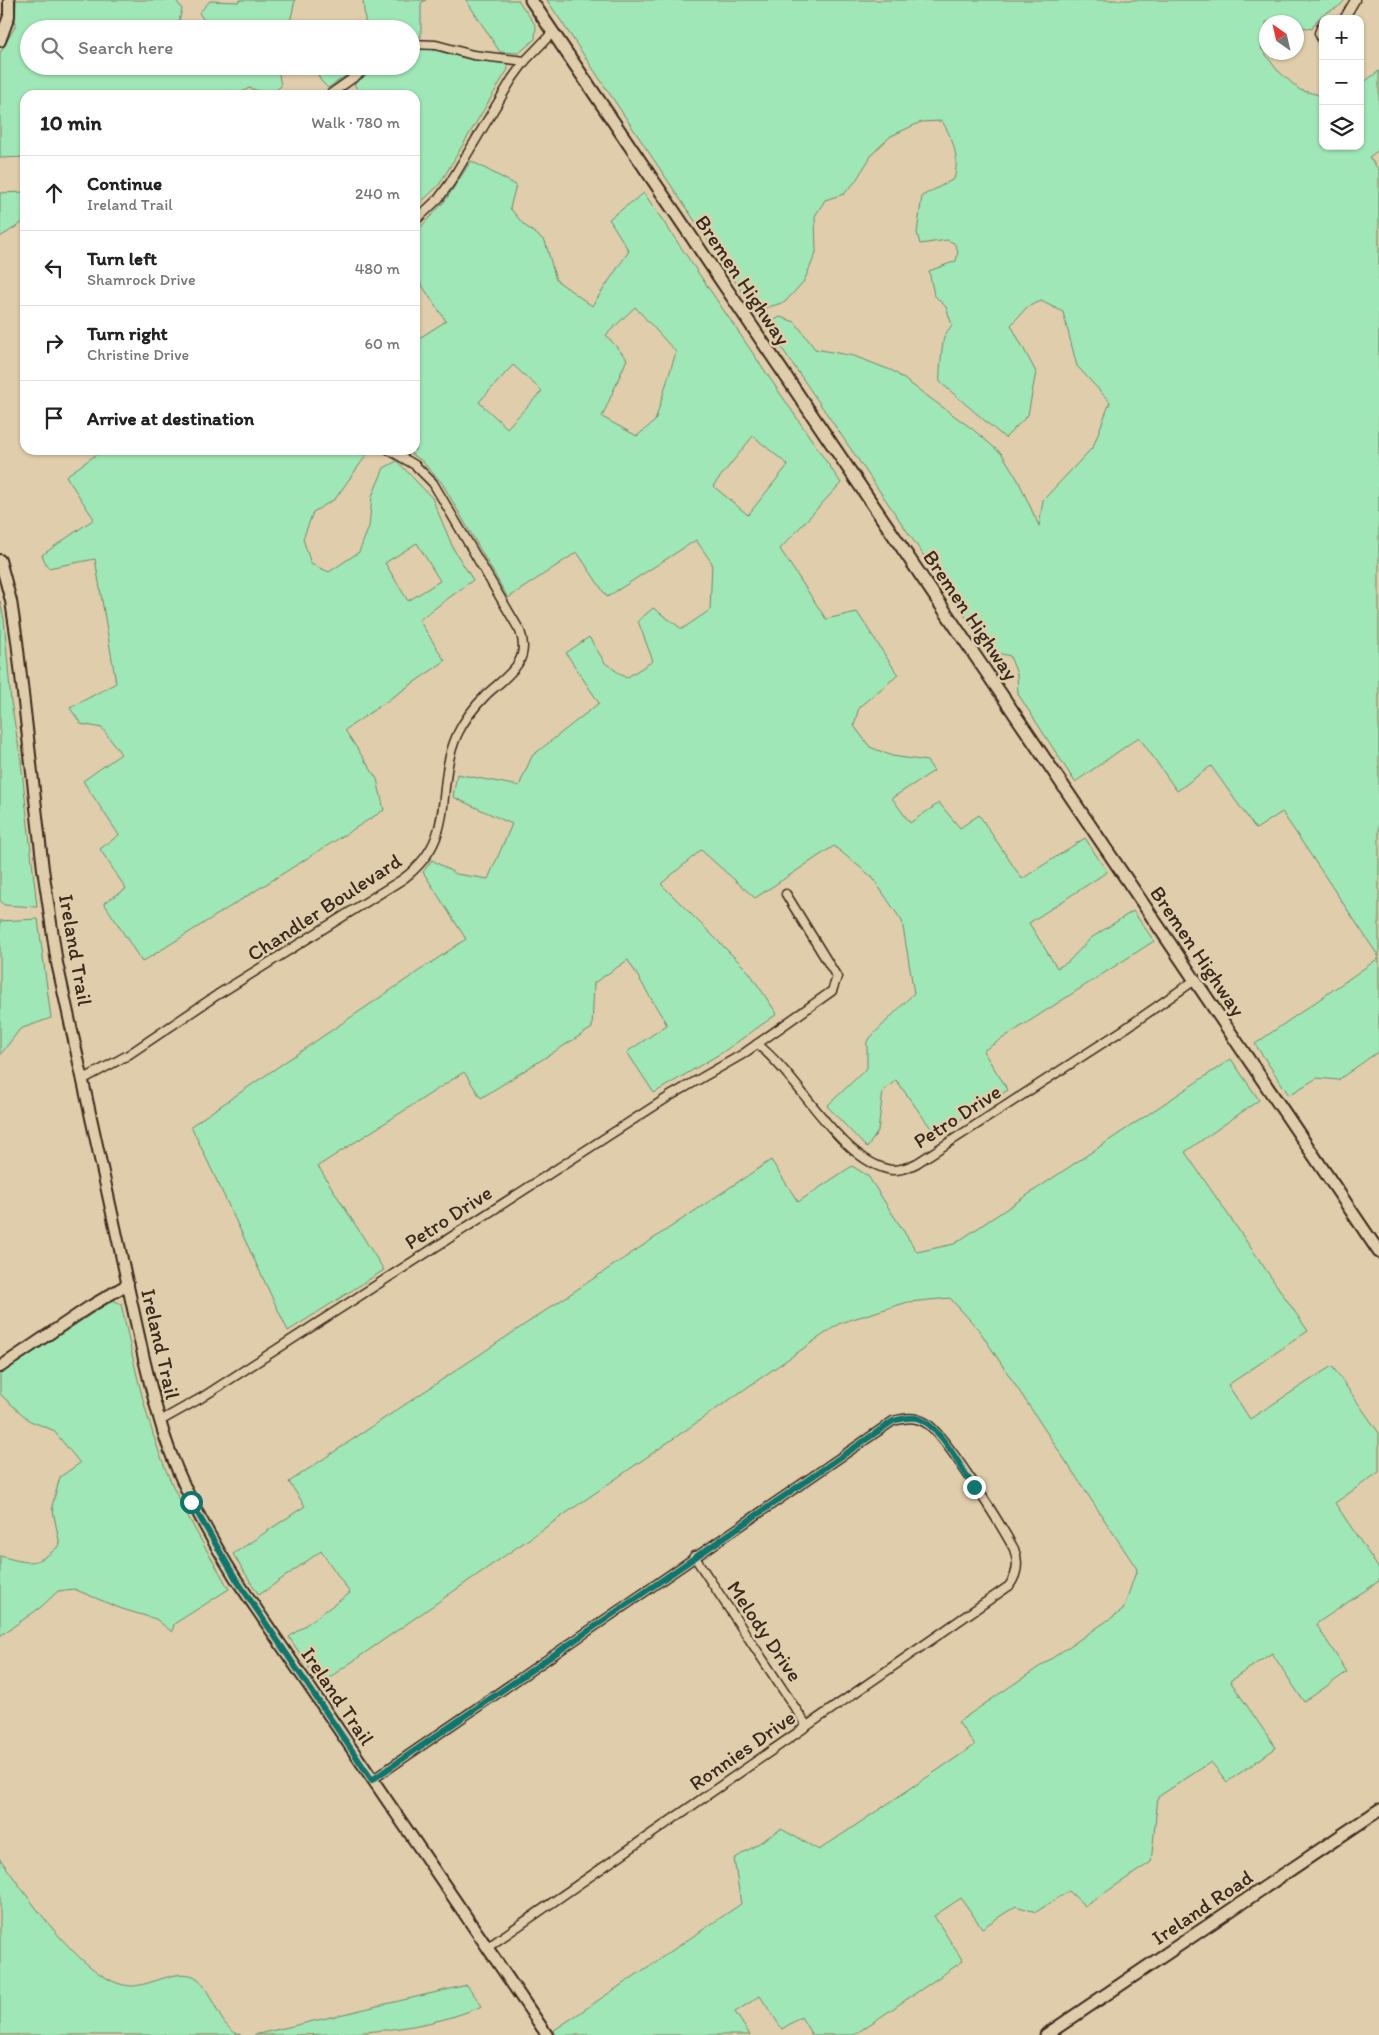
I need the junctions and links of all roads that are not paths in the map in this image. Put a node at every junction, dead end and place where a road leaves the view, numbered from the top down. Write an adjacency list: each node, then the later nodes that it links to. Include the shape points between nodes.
1 (9, 0): 6 (street, via 9,16)
2 (531, 0): 5 (main road, Bremen Highway)
3 (1355, 0): 4 (street)
4 (1346, 15)
5 (553, 32): 8 (street); 15 (main road, Bremen Highway)
6 (0, 41)
7 (420, 43): 8 (street, via 473,55)
8 (525, 61): 11 (street, via 450,183)
9 (357, 75): 10 (street)
10 (336, 90)
11 (420, 217)
12 (398, 455): 17 (street, Chandler Boulevard, via 415,465 433,483 520,631 524,645 518,667 472,710 458,735 450,758 436,841 425,860 403,879 217,995 128,1055)
13 (0, 560): 17 (street, Ireland Trail, via 17,641 54,943)
14 (786, 894): 16 (street, Petro Drive, via 834,971 837,982 832,990)
15 (1195, 980): 16 (street, Petro Drive, via 916,1163 896,1170 878,1166 849,1146 779,1064); 18 (main road, Bremen Highway)
16 (757, 1044): 21 (street, Petro Drive, via 573,1158 216,1389)
17 (82, 1080): 19 (street, Ireland Trail)
18 (1379, 1252)
19 (128, 1284): 20 (street); 21 (street, Ireland Trail)
20 (0, 1367)
21 (160, 1421): 24 (street, Ireland Trail, via 184,1485 218,1551)
22 (694, 1556): 23 (street, Melody Drive); 23 (street, Ronnies Drive, via 883,1427 902,1419 917,1418 940,1437 1005,1533 1017,1556 1014,1580 1004,1591); 24 (street)
23 (807, 1726): 26 (street, Ronnies Drive)
24 (372, 1780): 26 (street, Ireland Trail)
25 (1379, 1810): 28 (main road, Ireland Road)
26 (488, 1947): 27 (street, Ireland Trail)
27 (547, 2035)
28 (1046, 2035)

